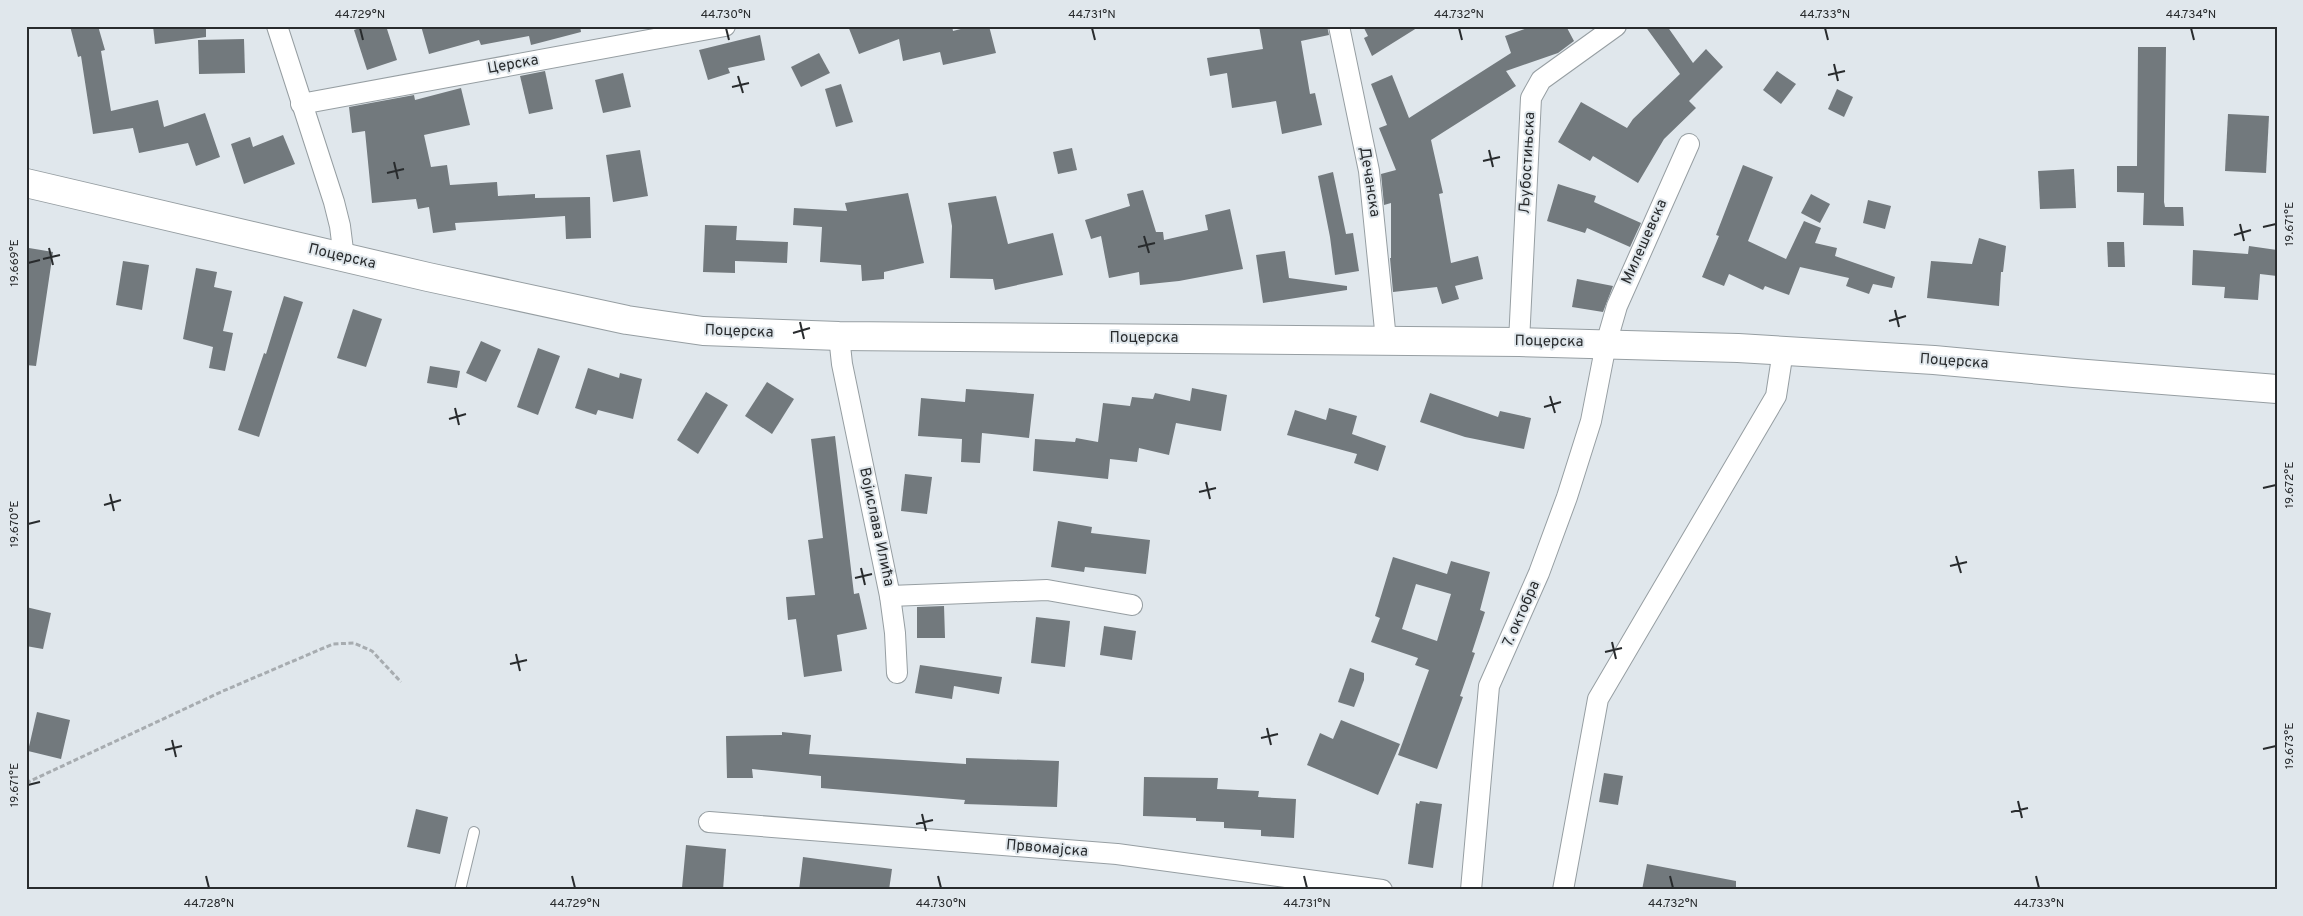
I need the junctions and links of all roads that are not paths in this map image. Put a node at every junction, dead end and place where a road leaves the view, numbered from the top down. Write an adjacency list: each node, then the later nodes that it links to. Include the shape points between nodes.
1 (277, 26): 5 (street)
2 (725, 26): 5 (street, Церска)
3 (1339, 26): 10 (street, Дечанска, via 1369,171)
4 (1616, 26): 11 (street, Љубостињска, via 1541,80 1531,98)
5 (301, 104): 8 (street, via 334,202)
6 (1689, 144): 12 (street, Милешевска, via 1617,306)
7 (26, 183): 8 (main road, Поцерска)
8 (344, 258): 9 (main road, Поцерска, via 676,328)
9 (839, 336): 10 (main road, Поцерска); 15 (street, Војислава Илића)
10 (1386, 340): 11 (main road, Поцерска)
11 (1519, 342): 12 (main road, Поцерска)
12 (1606, 344): 13 (main road, Поцерска); 22 (street, 7. октобра, via 1591,421 1567,497 1540,574 1489,686)
13 (1783, 351): 14 (main road, Поцерска, via 1934,360); 23 (street, via 1776,396 1598,699)
14 (2277, 389)
15 (890, 596): 16 (street, Војислава Илића, via 1047,590); 17 (street)
16 (1132, 605)
17 (897, 673)
18 (709, 822): 21 (street, Првомајска, via 1117,854)
19 (474, 832): 20 (lane)
20 (460, 890)
21 (1382, 890)
22 (1471, 890)
23 (1563, 890)

